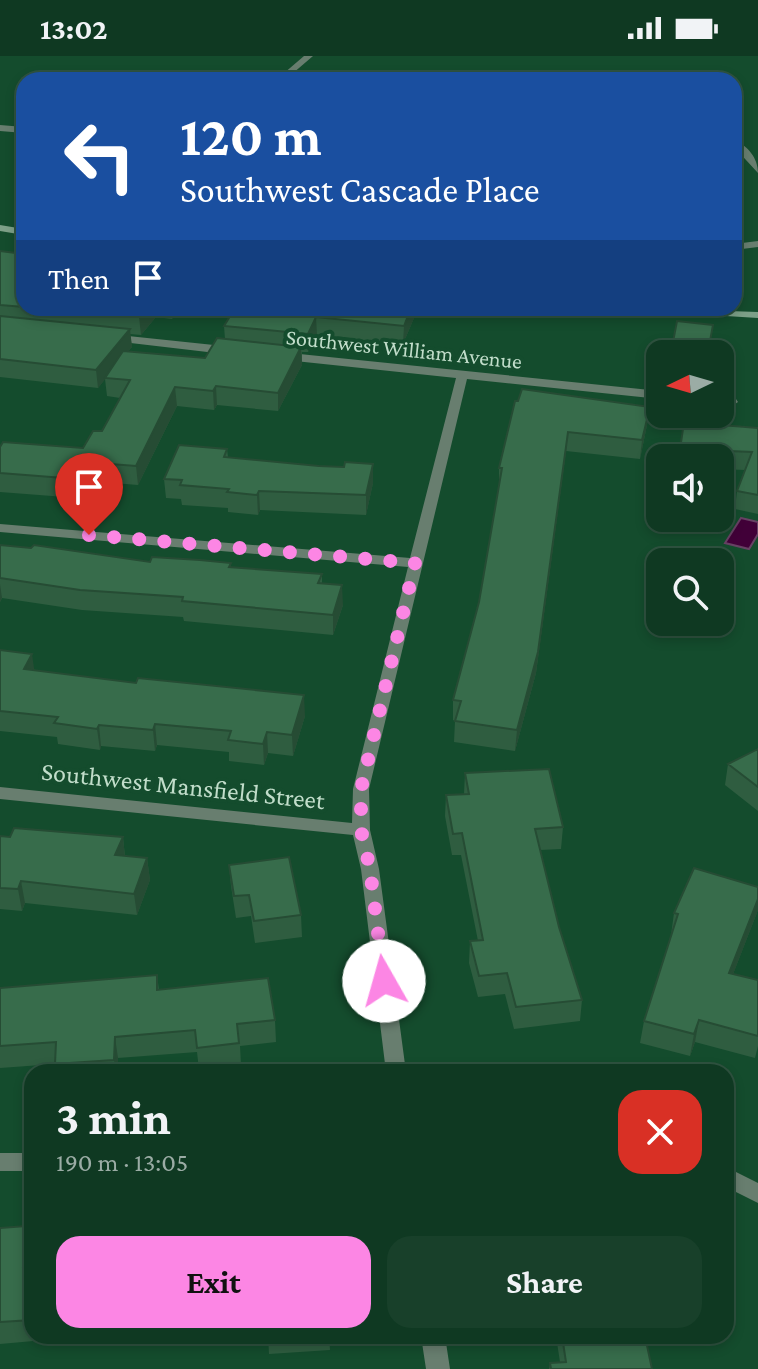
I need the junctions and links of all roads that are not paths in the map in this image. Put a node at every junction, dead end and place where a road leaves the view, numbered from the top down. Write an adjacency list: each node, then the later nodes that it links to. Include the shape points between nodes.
1 (309, 56): 2 (street)
2 (290, 72)
3 (742, 149): 4 (street)
4 (758, 170)
5 (94, 336): 6 (street)
6 (245, 352)
7 (260, 353): 8 (street, Southwest William Avenue)
8 (462, 376): 9 (street, Southwest William Avenue); 11 (street)
9 (646, 394)
10 (0, 528): 11 (street)
11 (415, 563): 13 (street, via 361,789)
12 (0, 793): 13 (street, Southwest Mansfield Street)
13 (361, 830): 14 (street)
14 (395, 1064)
15 (0, 1162): 16 (street)
16 (24, 1162)
17 (734, 1180): 18 (street)
18 (758, 1194)
19 (434, 1344): 20 (street)
20 (438, 1369)

